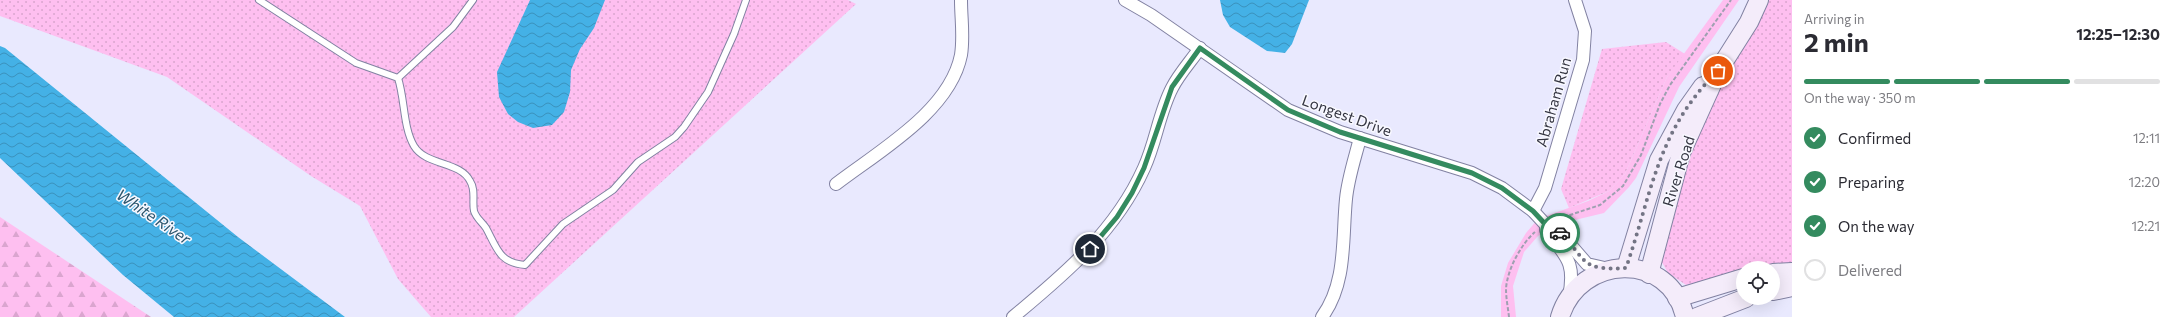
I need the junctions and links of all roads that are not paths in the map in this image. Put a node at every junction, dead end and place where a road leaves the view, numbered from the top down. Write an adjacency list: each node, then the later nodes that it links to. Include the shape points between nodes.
1 (259, 0): 10 (lane, via 356,63)
2 (473, 0): 10 (lane, via 452,28)
3 (746, 0): 10 (lane, via 708,92 684,127 675,137 638,162 613,190 562,224 525,265 511,263 500,255 476,215 470,179 461,172 430,159 415,148 408,131)
4 (961, 0): 12 (street, via 961,55 956,74 944,94 930,110)
5 (1125, 0): 8 (street, Longest Drive)
6 (1575, 0): 13 (street, Abraham Run, via 1585,31 1583,60 1545,188)
7 (1759, 0): 9 (street, River Road, via 1749,22)
8 (1200, 48): 11 (street, Longest Drive, via 1288,110 1313,122); 25 (street, via 1172,87 1144,168 1117,217 1098,241)
9 (1718, 71): 15 (street, River Road, via 1703,86 1686,110 1659,160); 18 (street, River Road, via 1677,164)
10 (398, 78)
11 (1360, 138): 13 (street, Longest Drive, via 1472,173 1502,188); 26 (street, via 1346,198 1341,275 1330,306)
12 (836, 184)
13 (1533, 211): 14 (street, Longest Drive)
14 (1546, 225): 15 (street, Longest Drive, via 1561,234 1587,264); 22 (street, Longest Drive, via 1546,230 1570,262 1572,279)
15 (1619, 268): 18 (street); 22 (street, via 1587,278)
16 (1792, 272): 17 (street)
17 (1780, 273)
18 (1649, 274): 23 (street, via 1665,284)
19 (1736, 280): 23 (street)
20 (1792, 287): 21 (street)
21 (1780, 290)
22 (1569, 297): 27 (street)
23 (1677, 298): 28 (street)
24 (1736, 302): 29 (street)
25 (1014, 317)
26 (1322, 317)
27 (1560, 317)
28 (1684, 317)
29 (1697, 317)

